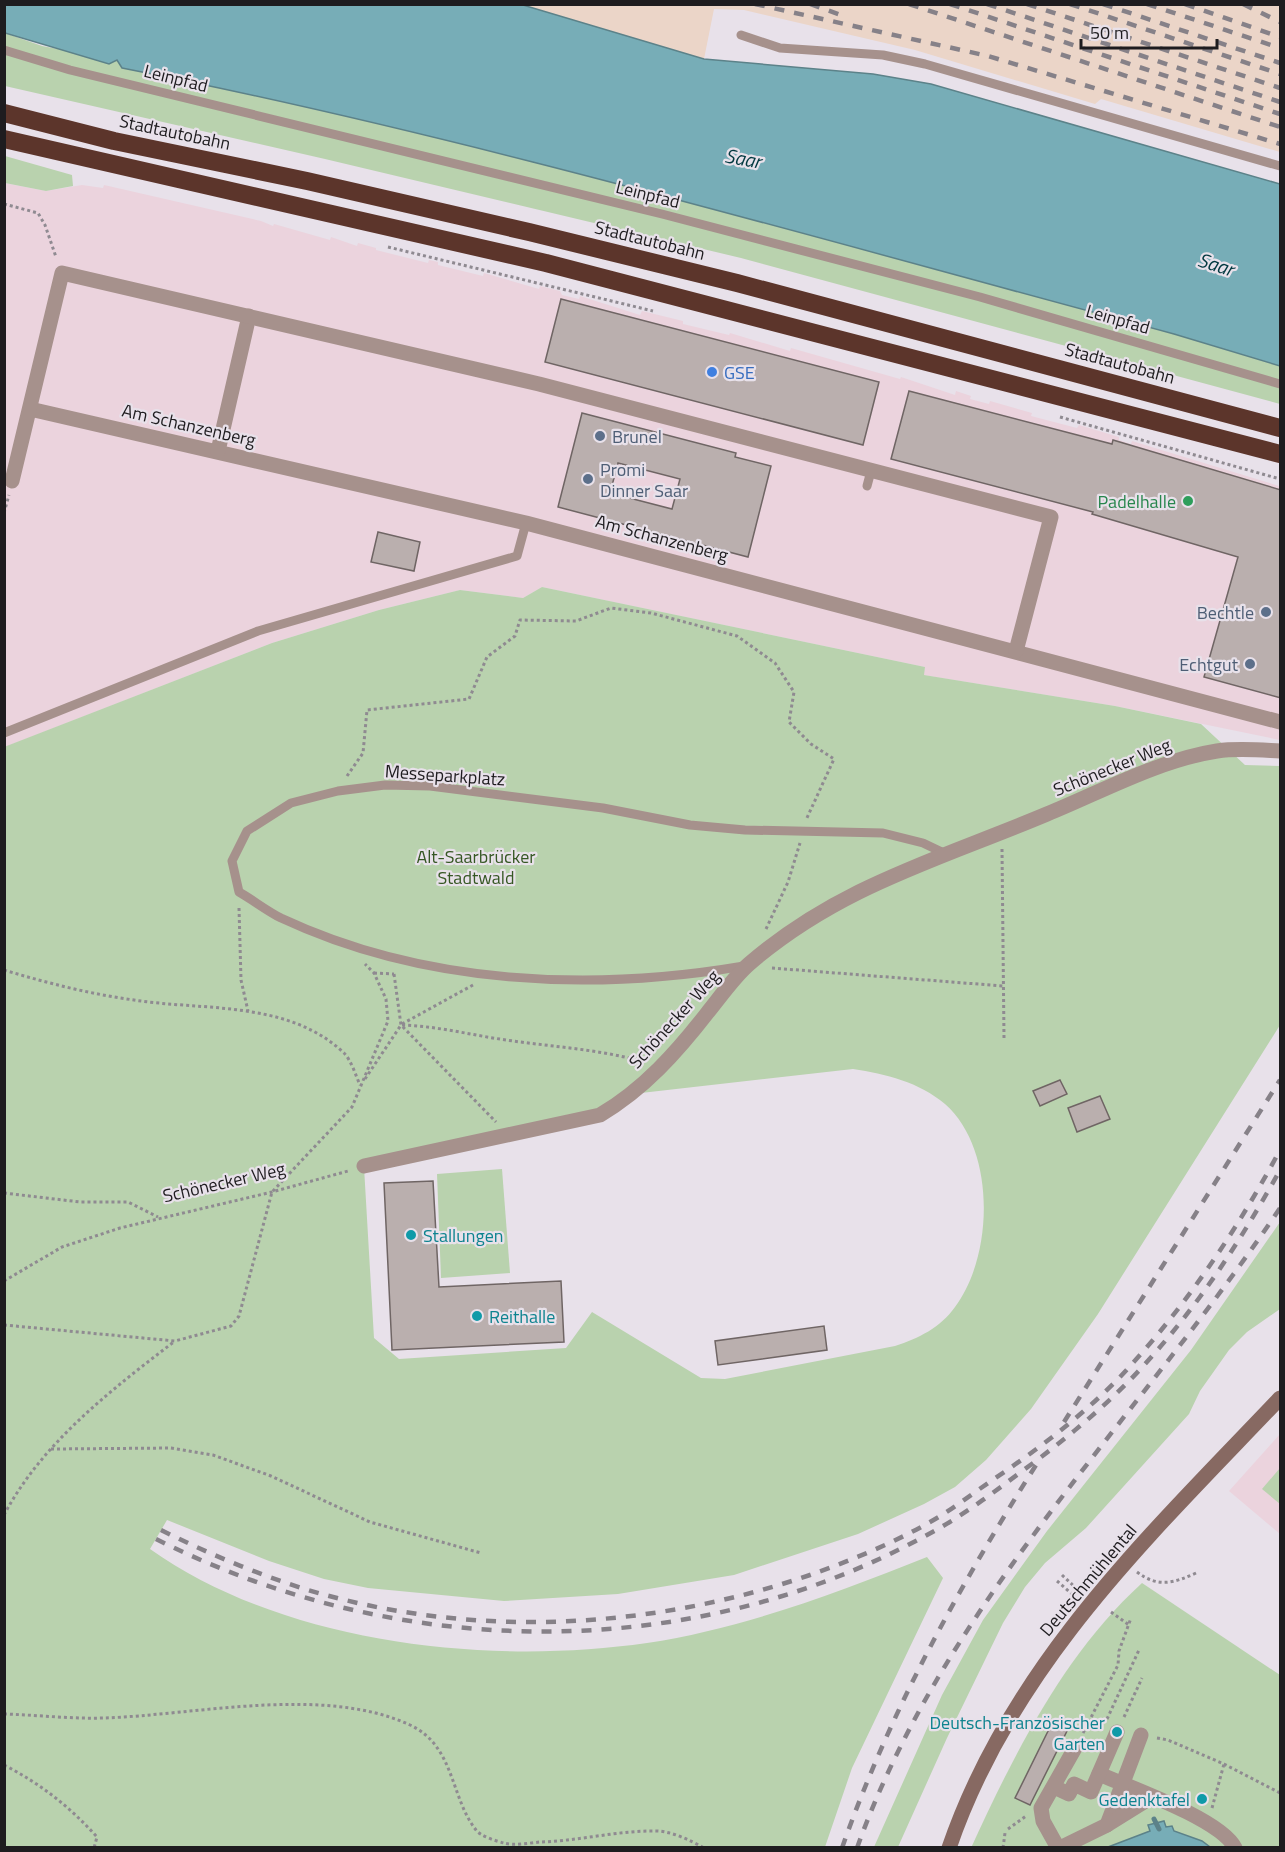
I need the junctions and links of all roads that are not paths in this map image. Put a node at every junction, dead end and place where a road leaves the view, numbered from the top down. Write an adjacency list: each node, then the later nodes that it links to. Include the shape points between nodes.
1 (741, 35): 5 (lane, via 780,48 883,55 925,64)
2 (4, 50): 7 (lane, Leinpfad, via 70,70 627,205 958,291)
3 (4, 113): 9 (highway, Stadtautobahn, via 610,252)
4 (4, 139): 11 (highway, via 546,263)
5 (1281, 166)
6 (249, 316): 8 (street, via 62,273); 10 (street); 12 (street, via 539,384)
7 (1281, 384)
8 (30, 409): 10 (street, Am Schanzenberg); 13 (street)
9 (1281, 428)
10 (218, 451): 15 (street, Am Schanzenberg)
11 (1281, 454)
12 (871, 471): 14 (lane); 16 (street, via 1051,517)
13 (12, 481)
14 (867, 486)
15 (526, 523): 16 (street, Am Schanzenberg); 18 (lane, via 517,556 258,631)
16 (1016, 651): 17 (street, Am Schanzenberg)
17 (1281, 722)
18 (4, 733)
19 (1281, 751): 20 (street, Schönecker Weg, via 1217,751 1187,758)
20 (946, 854): 21 (street, Schönecker Weg, via 905,868 836,902); 21 (lane, Messeparkplatz, via 923,843 883,833 690,825 603,808 430,786 385,785 338,790 291,803 247,831 232,861 239,892 280,917 342,943 490,976 627,980)
21 (747, 966): 22 (street, Schönecker Weg, via 662,1066 632,1094 600,1115)
22 (364, 1166)
23 (1281, 1398): 32 (main road, Deutschmühlental, via 1087,1606 1020,1701 984,1765)
24 (1110, 1729): 27 (street)
25 (1141, 1736): 28 (street)
26 (1075, 1748): 29 (street)
27 (1099, 1774): 28 (street); 29 (street, via 1091,1792 1074,1784 1069,1794)
28 (1124, 1785): 30 (street); 31 (street)
29 (1054, 1787): 33 (street, via 1041,1808 1043,1821)
30 (1152, 1797): 31 (street); 34 (street, via 1209,1823)
31 (1107, 1825): 33 (street)
32 (949, 1848)
33 (1059, 1848)
34 (1235, 1848)

